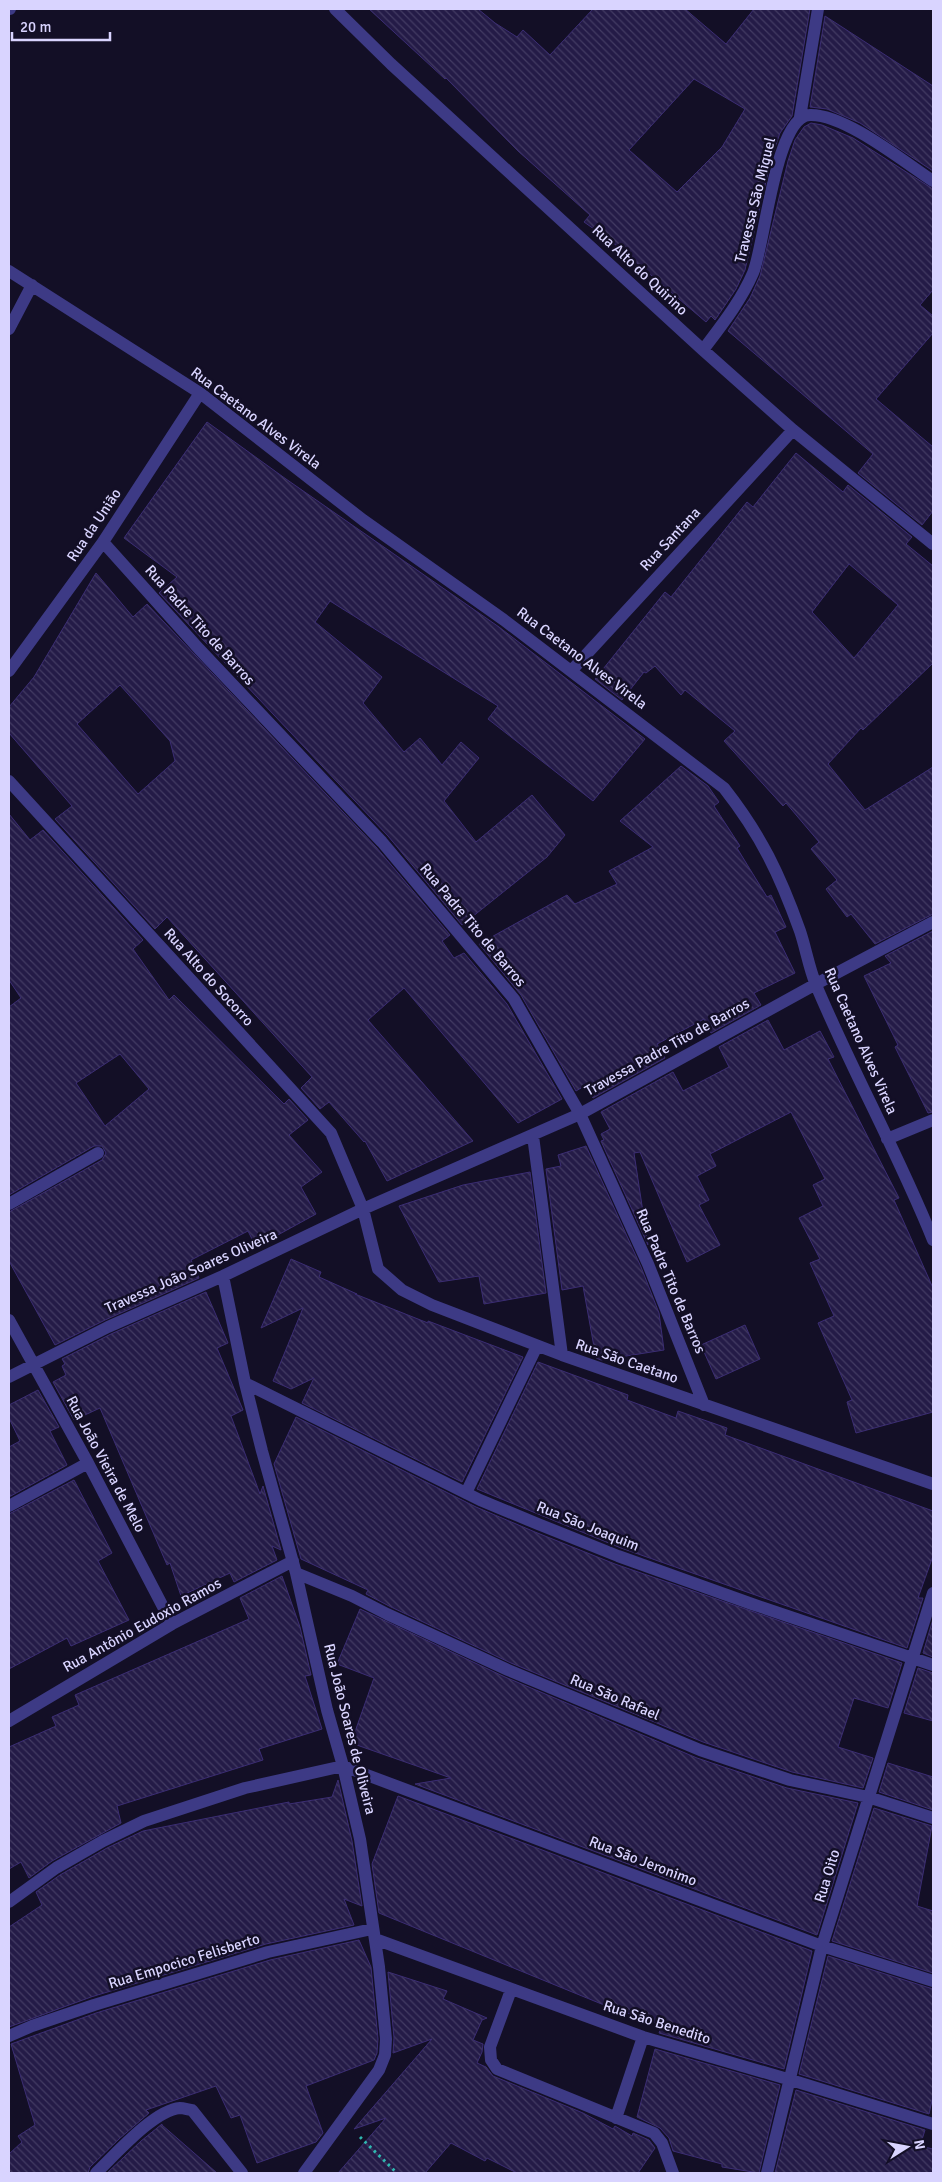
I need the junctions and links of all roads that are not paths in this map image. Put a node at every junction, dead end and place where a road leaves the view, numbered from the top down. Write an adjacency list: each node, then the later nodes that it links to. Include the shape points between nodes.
1 (336, 9): 8 (street, Rua Alto do Quirino, via 391,64)
2 (818, 9): 3 (street)
3 (800, 117): 4 (street, via 824,116 867,136); 8 (street, Travessa São Miguel, via 784,144 753,274 726,320)
4 (933, 181)
5 (9, 271): 6 (street, Rua Caetano Alves Virela)
6 (32, 285): 7 (street); 9 (street, Rua Caetano Alves Virela)
7 (9, 330)
8 (703, 350): 10 (street, Rua Alto do Quirino)
9 (200, 393): 11 (street, Rua da União); 13 (street, Rua Caetano Alves Virela, via 363,520)
10 (793, 430): 12 (street, Rua Alto do Quirino); 13 (street, Rua Santana)
11 (103, 542): 14 (street, Rua da União); 18 (street, Rua Padre Tito de Barros, via 382,842 514,998)
12 (933, 544)
13 (572, 670): 17 (street, Rua Caetano Alves Virela, via 724,788 747,818 784,886)
14 (9, 671)
15 (9, 782): 24 (street, Rua Alto do Socorro, via 330,1133)
16 (933, 922): 17 (street, Travessa Padre Tito de Barros)
17 (816, 984): 18 (street, Travessa Padre Tito de Barros); 21 (street, Rua Caetano Alves Virela)
18 (580, 1114): 20 (street, Travessa Padre Tito de Barros); 33 (street, Rua Padre Tito de Barros, via 648,1264)
19 (933, 1120): 21 (street)
20 (533, 1136): 24 (street, Travessa Padre Tito de Barros); 29 (street)
21 (887, 1139): 25 (street, Rua Caetano Alves Virela)
22 (98, 1153): 23 (street)
23 (9, 1204)
24 (363, 1209): 26 (street, Travessa João Soares Oliveira); 28 (street, Rua São Caetano, via 378,1269 402,1290)
25 (933, 1240)
26 (223, 1276): 30 (street, Travessa João Soares Oliveira); 32 (street, Rua João Soares de Oliveira)
27 (9, 1320): 30 (street, Rua João Vieira de Melo)
28 (537, 1346): 29 (street, Rua São Caetano); 36 (street)
29 (562, 1355): 33 (street, Rua São Caetano)
30 (33, 1364): 31 (street, Travessa João Soares Oliveira); 34 (street, Rua João Vieira de Melo)
31 (9, 1377)
32 (245, 1383): 36 (street, Rua São Joaquim); 38 (street, Rua João Soares de Oliveira)
33 (704, 1405): 35 (street, Rua São Caetano)
34 (88, 1463): 37 (street); 40 (street, Rua João Vieira de Melo)
35 (933, 1484)
36 (466, 1493): 41 (street, Rua São Joaquim, via 618,1556)
37 (9, 1506)
38 (295, 1567): 40 (street, Rua Antônio Eudoxio Ramos); 44 (street, Rua João Soares de Oliveira); 45 (street, Rua São Rafael, via 508,1670 700,1750 790,1780)
39 (933, 1593): 41 (street, Rua Oito)
40 (172, 1624): 43 (street, Rua Antônio Eudoxio Ramos)
41 (911, 1658): 42 (street, Rua São Joaquim); 45 (street, Rua Oito)
42 (933, 1665)
43 (9, 1721)
44 (342, 1766): 47 (street, via 245,1788 144,1821 56,1868); 48 (street, Rua João Soares de Oliveira, via 360,1839); 49 (street, Rua São Jeronimo)
45 (868, 1797): 46 (street, Rua São Rafael); 49 (street, Rua Oito)
46 (933, 1818)
47 (9, 1902)
48 (373, 1934): 51 (street, Rua São Benedito); 52 (street, Rua Empocico Felisberto, via 259,1955 85,2008); 59 (street, Rua João Soares de Oliveira, via 386,2031 385,2055 379,2070)
49 (822, 1946): 50 (street, Rua São Jeronimo); 54 (street, Rua Oito)
50 (933, 1981)
51 (511, 1990): 53 (street, Rua São Benedito); 55 (street, via 490,2047 497,2069)
52 (9, 2036)
53 (643, 2037): 54 (street, Rua São Benedito); 55 (street)
54 (791, 2080): 56 (street, Rua São Benedito); 61 (street, Rua Oito)
55 (616, 2118): 60 (street, via 654,2132 662,2143)
56 (933, 2124)
57 (96, 2173): 58 (street, via 162,2114 180,2108 192,2110)
58 (242, 2173)
59 (304, 2173)
60 (673, 2173)
61 (767, 2173)

